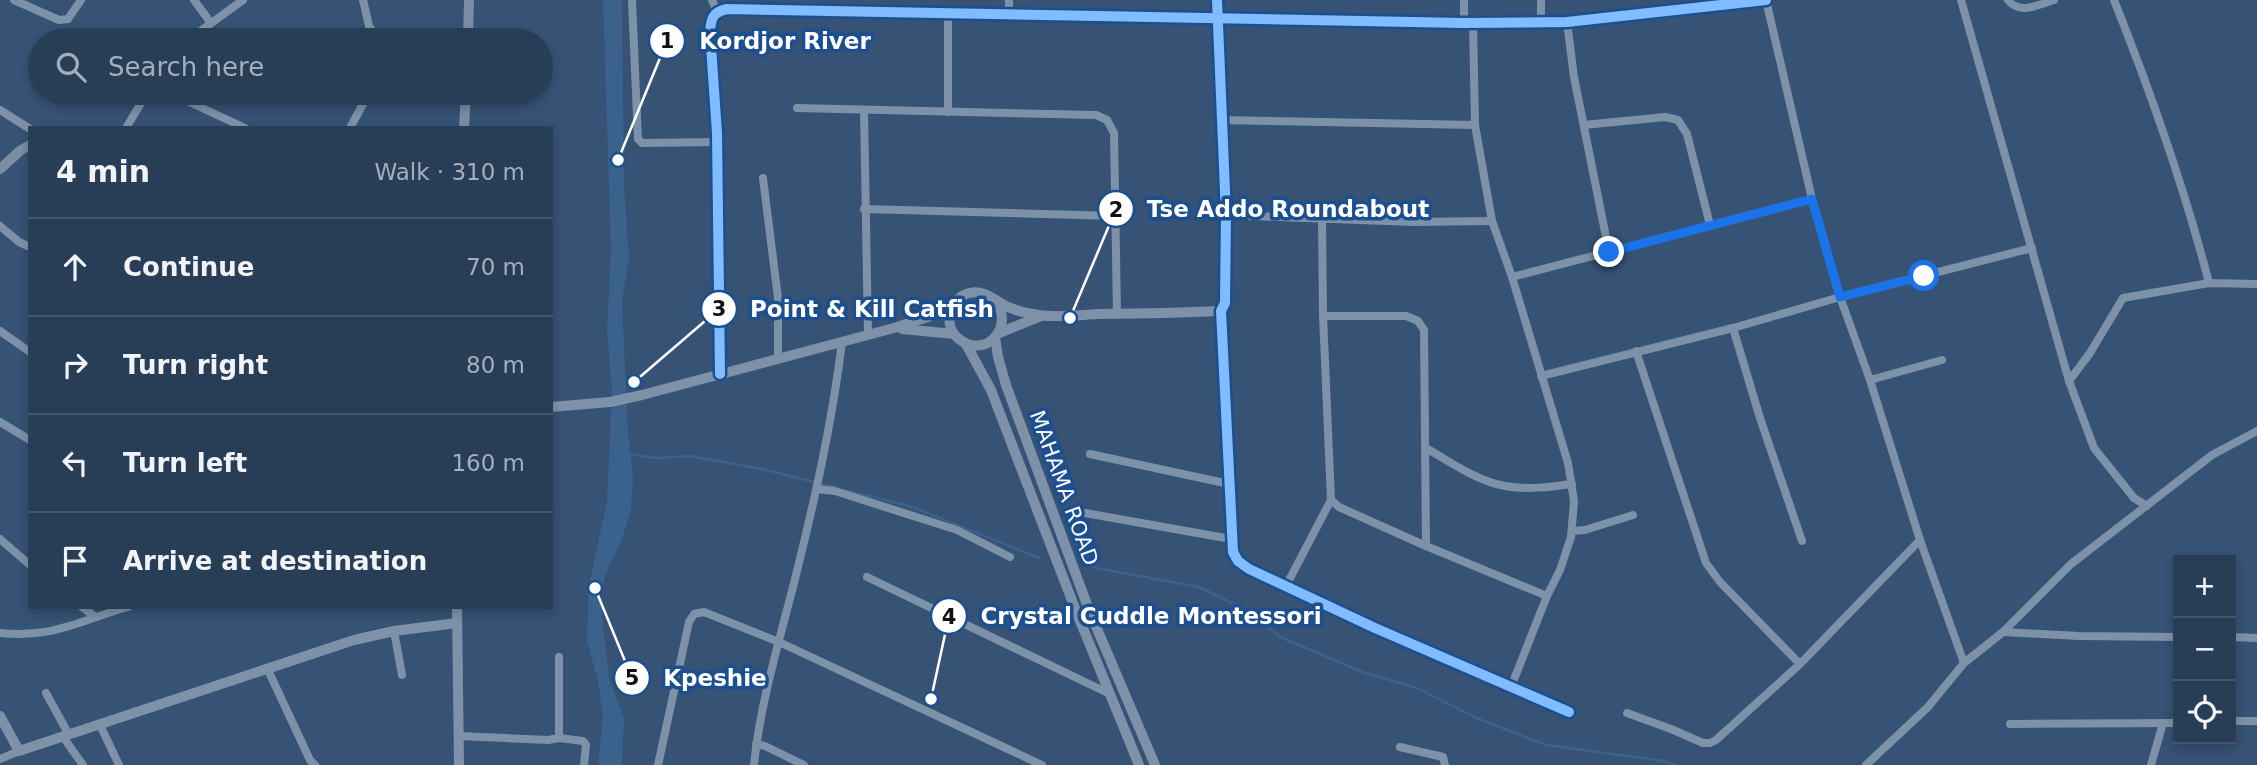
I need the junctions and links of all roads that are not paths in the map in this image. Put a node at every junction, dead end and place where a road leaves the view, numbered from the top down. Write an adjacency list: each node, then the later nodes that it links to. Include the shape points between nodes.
1 (14, 0): 2 (street, via 59,20 68,19)
2 (80, 0)
3 (194, 0): 26 (street)
4 (243, 0): 26 (street)
5 (363, 0): 29 (street)
6 (469, 0): 30 (main road)
7 (632, 0): 47 (street, via 638,139 642,143)
8 (712, 0): 19 (street)
9 (916, 0): 20 (street)
10 (1009, 0): 22 (street)
11 (1217, 0): 23 (street)
12 (1464, 0): 27 (street)
13 (1541, 0): 24 (street)
14 (1766, 0): 25 (street); 51 (street)
15 (1961, 0): 60 (street)
16 (2008, 0): 17 (street, via 2024,9)
17 (2054, 0)
18 (2114, 0): 63 (street, via 2149,88)
19 (717, 11): 20 (street); 47 (street, via 710,32)
20 (916, 11): 21 (street)
21 (948, 12): 22 (street); 38 (street)
22 (1009, 13): 23 (street)
23 (1217, 17): 27 (street); 39 (street)
24 (1541, 22): 25 (street); 27 (street)
25 (1567, 22): 41 (street)
26 (211, 23): 28 (street)
27 (1468, 23): 40 (street)
28 (204, 28)
29 (370, 28)
30 (468, 28)
31 (140, 105): 42 (street)
32 (196, 105): 43 (street)
33 (362, 105): 44 (street)
34 (465, 105): 45 (main road)
35 (797, 108): 37 (street)
36 (0, 110): 46 (street)
37 (864, 110): 38 (street); 52 (street)
38 (948, 112): 54 (street, via 1096,115 1107,120 1114,133)
39 (1220, 120): 40 (street); 53 (street)
40 (1475, 125): 56 (street)
41 (1584, 125): 57 (street, via 1665,117 1678,120 1687,134); 61 (street)
42 (127, 126)
43 (241, 126)
44 (351, 126)
45 (464, 126)
46 (28, 128)
47 (717, 142): 84 (street)
48 (28, 146): 49 (main road)
49 (0, 169)
50 (763, 178): 82 (street, via 778,298)
51 (1812, 199): 57 (street); 65 (street)
52 (864, 209): 54 (street); 76 (street)
53 (1226, 215): 55 (street); 68 (street, via 1225,303)
54 (1116, 216): 69 (street)
55 (1322, 218): 56 (street); 71 (street)
56 (1492, 222): 62 (street)
57 (1710, 225): 61 (street)
58 (0, 226): 59 (street)
59 (28, 246)
60 (2032, 248): 65 (street); 87 (street)
61 (1609, 252): 62 (street)
62 (1512, 277): 85 (street)
63 (2209, 283): 64 (street); 87 (street, via 2123,299)
64 (2257, 284)
65 (1840, 297): 73 (street); 86 (street)
66 (996, 300): 67 (street, via 978,292); 70 (street); 77 (street, via 1003,316)
67 (953, 304): 72 (street); 75 (street, via 949,314)
68 (1221, 312): 69 (street); 94 (street)
69 (1117, 314): 70 (street)
70 (1042, 316): 77 (street)
71 (1323, 316): 92 (street, via 1406,316 1418,321 1424,330); 97 (street)
72 (894, 328): 75 (street); 76 (street)
73 (1733, 328): 81 (street); 105 (street)
74 (0, 331): 80 (street)
75 (954, 334): 79 (street)
76 (868, 335): 78 (street)
77 (997, 335): 79 (street, via 987,343); 158 (street, MAHAMA ROAD, via 1006,385 1075,572)
78 (842, 342): 82 (street); 96 (street)
79 (966, 344): 131 (street, MAHAMA ROAD, via 991,390)
80 (28, 351)
81 (1636, 351): 85 (street); 126 (street, via 1706,563)
82 (778, 359): 84 (street)
83 (1942, 360): 86 (street)
84 (720, 374): 88 (street, via 610,402)
85 (1541, 376): 95 (street)
86 (1870, 380): 104 (street)
87 (2069, 381): 98 (street, via 2094,448 2134,498)
88 (553, 407)
89 (0, 422): 91 (street)
90 (2257, 431): 98 (street, via 2213,455)
91 (28, 439)
92 (1426, 448): 95 (street, via 1479,478 1505,486); 106 (street)
93 (1090, 454): 94 (street)
94 (1229, 484): 103 (street)
95 (1572, 484): 101 (street)
96 (817, 488): 107 (street, via 957,530); 123 (street)
97 (1331, 500): 106 (street); 110 (street)
98 (2147, 506): 118 (street, via 2071,564)
99 (1085, 513): 103 (street)
100 (1633, 515): 101 (street)
101 (1572, 531): 111 (street)
102 (0, 539): 108 (street)
103 (1231, 539): 110 (street, via 1238,561)
104 (1920, 540): 125 (street); 126 (street)
105 (1802, 541)
106 (1426, 547): 111 (street)
107 (1010, 557)
108 (28, 563)
109 (867, 577): 131 (street)
110 (1286, 586): 129 (street)
111 (1547, 596): 129 (street)
112 (85, 609): 115 (street)
113 (120, 609): 115 (street)
114 (457, 609): 116 (street)
115 (94, 616): 119 (street, via 45,633)
116 (457, 623): 117 (street); 142 (street)
117 (394, 631): 127 (street); 128 (street)
118 (2003, 632): 120 (street); 125 (street)
119 (0, 633)
120 (2173, 637)
121 (2236, 637): 122 (street)
122 (2257, 638)
123 (779, 642): 144 (street); 153 (street, via 705,612 694,614); 156 (street)
124 (559, 657): 143 (street)
125 (1964, 663): 160 (street, via 1928,707)
126 (1800, 664): 133 (street, via 1710,743)
127 (268, 670): 140 (street); 148 (street)
128 (402, 675)
129 (1511, 687): 132 (street)
130 (46, 693): 141 (street)
131 (1110, 694): 157 (street, MAHAMA ROAD)
132 (1569, 712)
133 (1627, 713)
134 (0, 716): 146 (street)
135 (2236, 721): 136 (street)
136 (2257, 721)
137 (2163, 723): 138 (street); 139 (street); 161 (street)
138 (2173, 723)
139 (2010, 724)
140 (100, 725): 141 (street); 150 (street)
141 (66, 736): 146 (street); 149 (street)
142 (458, 736): 143 (street); 151 (street)
143 (559, 738): 152 (street, via 583,741)
144 (756, 744): 154 (street); 155 (street)
145 (1400, 747): 159 (street, via 1436,754 1443,757)
146 (19, 751): 147 (street)
147 (0, 759)
148 (309, 763)
149 (83, 765)
150 (119, 765)
151 (459, 765)
152 (584, 765)
153 (658, 765)
154 (754, 765)
155 (804, 765)
156 (1042, 765)
157 (1139, 765)
158 (1155, 765)
159 (1445, 765)
160 (1866, 765)
161 (2151, 765)

